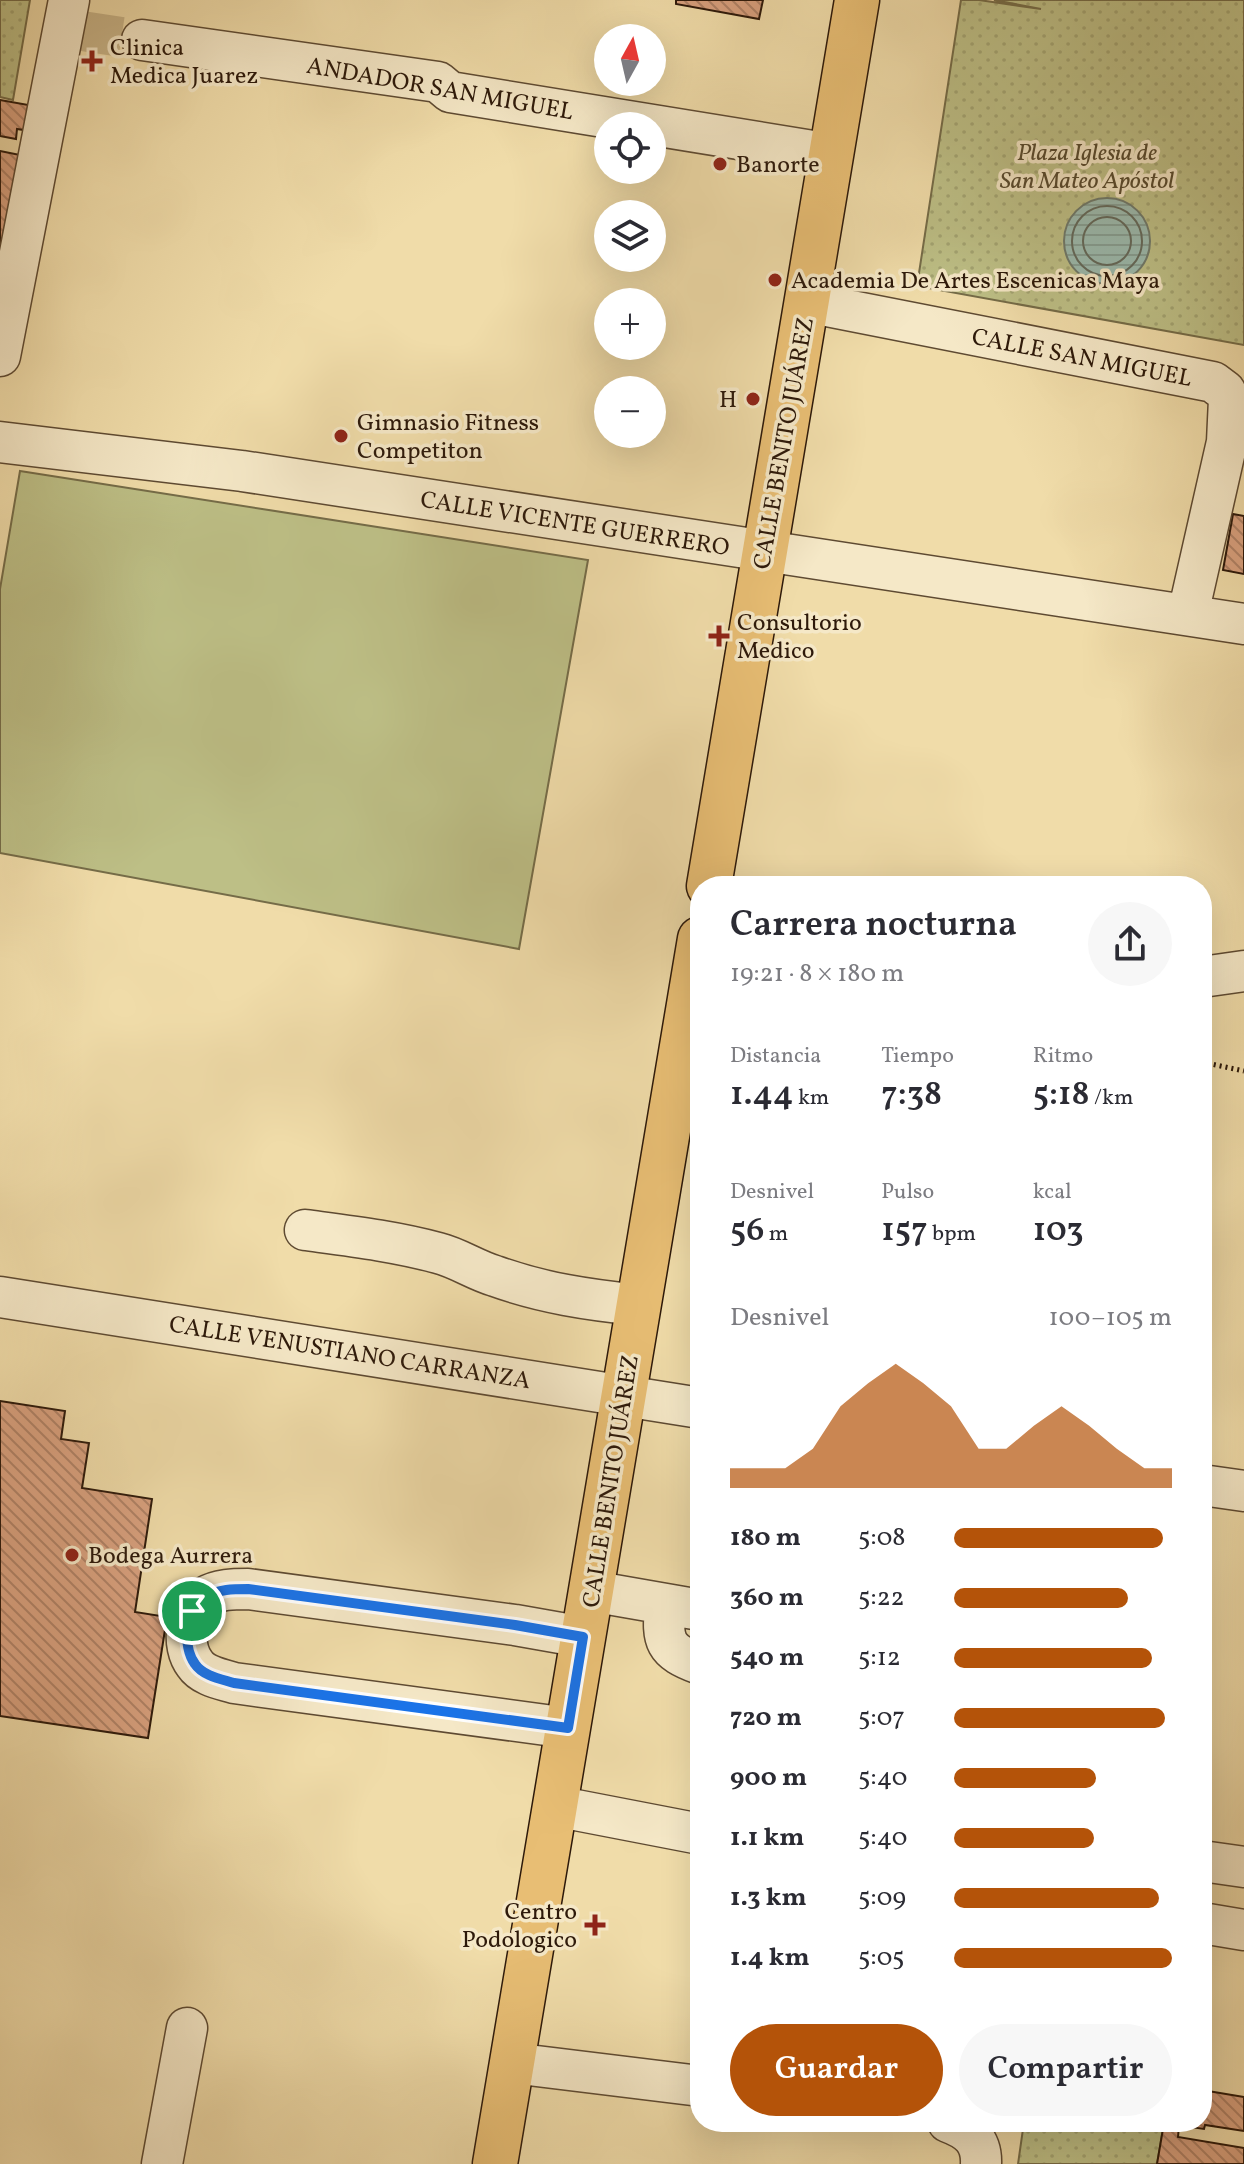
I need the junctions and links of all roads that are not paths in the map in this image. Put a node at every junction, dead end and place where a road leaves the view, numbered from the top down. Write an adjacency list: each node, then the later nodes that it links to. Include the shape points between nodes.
1 (857, 0): 4 (main road, CALLE BENITO JUÁREZ)
2 (71, 20): 5 (street)
3 (142, 40): 4 (street, ANDADOR SAN MIGUEL, via 438,82 450,92)
4 (831, 154): 6 (main road, CALLE BENITO JUÁREZ)
5 (8, 275): 7 (street)
6 (806, 302): 9 (main road, CALLE BENITO JUÁREZ); 10 (street, CALLE SAN MIGUEL, via 1219,386 1229,399 1227,442)
7 (0, 356)
8 (0, 442): 9 (street, CALLE VICENTE GUERRERO, via 242,471)
9 (764, 553): 10 (street, CALLE VICENTE GUERRERO); 12 (main road, CALLE BENITO JUÁREZ)
10 (1188, 614): 11 (street, CALLE VICENTE GUERRERO)
11 (1244, 624)
12 (711, 876)
13 (1244, 971): 14 (street)
14 (1212, 976)
15 (690, 999): 18 (main road, CALLE BENITO JUÁREZ)
16 (305, 1230): 18 (street, via 443,1254 534,1289)
17 (0, 1297): 19 (street, CALLE VENUSTIANO CARRANZA)
18 (639, 1305): 19 (main road, CALLE BENITO JUÁREZ)
19 (624, 1396): 20 (street, CALLE VENUSTIANO CARRANZA); 23 (main road, CALLE BENITO JUÁREZ)
20 (690, 1406)
21 (1212, 1486): 22 (street)
22 (1244, 1491)
23 (587, 1615): 24 (street); 26 (main road, CALLE BENITO JUÁREZ); 26 (street, via 515,1625 248,1589 205,1597 192,1611 188,1628 188,1650 196,1666 234,1683)
24 (676, 1617): 25 (street, via 670,1648)
25 (690, 1659)
26 (568, 1728): 27 (main road, CALLE BENITO JUÁREZ)
27 (555, 1806): 28 (street); 34 (main road, CALLE BENITO JUÁREZ)
28 (690, 1832)
29 (1212, 1862): 30 (street)
30 (1244, 1867)
31 (1212, 1925): 32 (street)
32 (1244, 1930)
33 (187, 2028): 37 (street)
34 (512, 2063): 35 (street); 38 (main road, CALLE BENITO JUÁREZ)
35 (690, 2085)
36 (968, 2132): 39 (street, via 978,2142)
37 (162, 2164)
38 (495, 2164)
39 (981, 2164)

